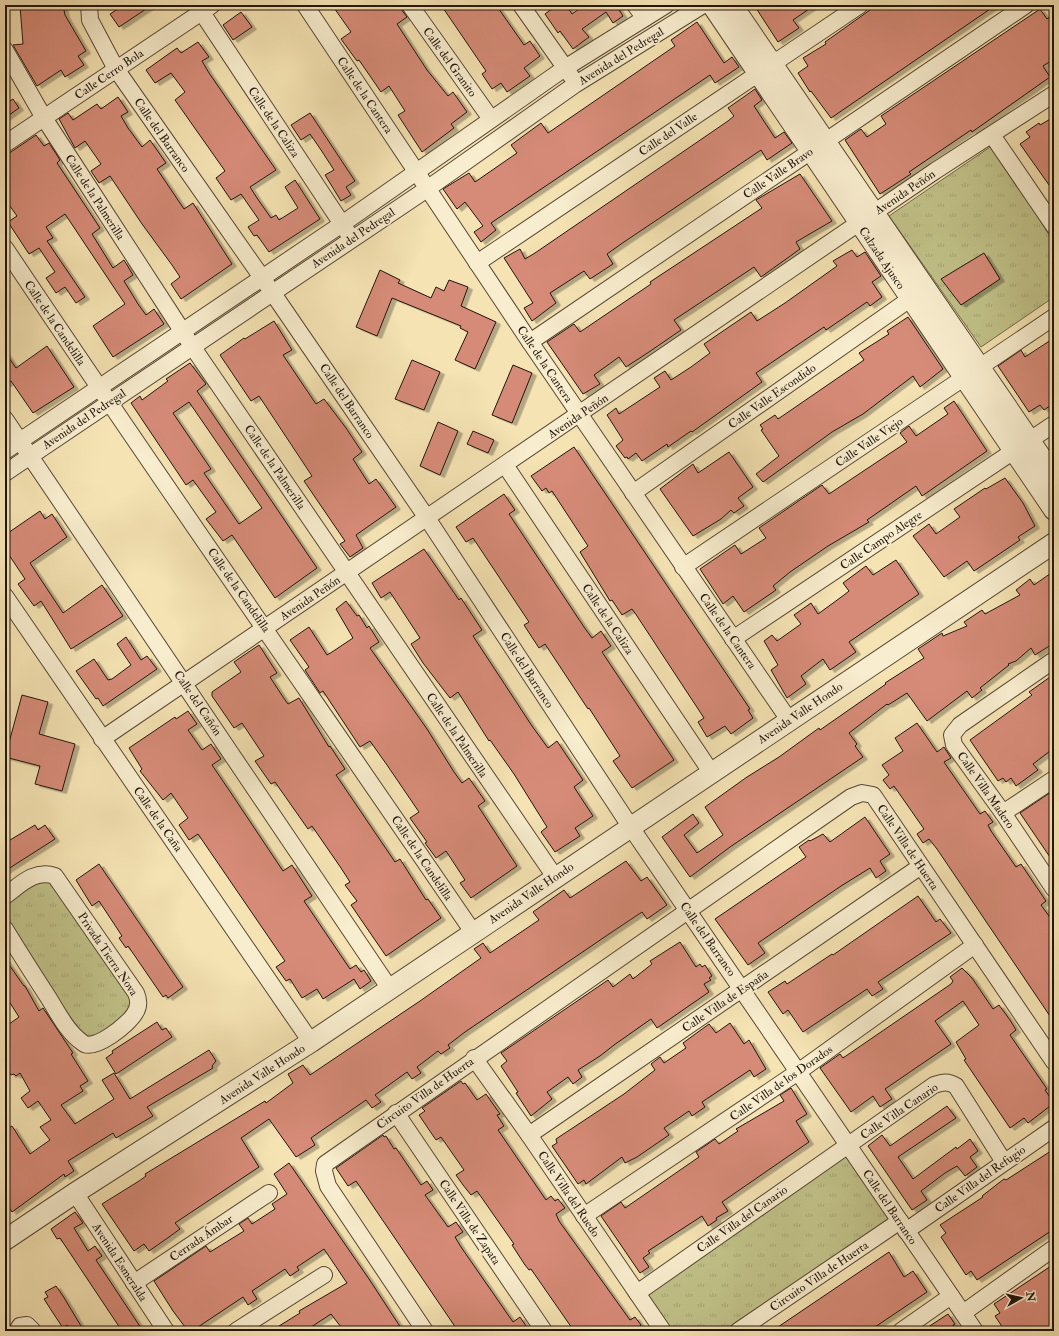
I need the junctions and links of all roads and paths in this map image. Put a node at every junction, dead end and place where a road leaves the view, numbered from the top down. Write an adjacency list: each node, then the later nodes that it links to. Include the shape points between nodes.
1 (89, 5): 16 (street, Calle del Barranco, via 90,20)
2 (305, 5): 25 (street, Calle de la Cantera)
3 (410, 5): 21 (street, Calle del Granito)
4 (521, 5): 15 (street)
5 (635, 5): 13 (street)
6 (666, 5): 13 (street, Avenida del Pedregal)
7 (703, 5): 18 (street, Avenida del Pedregal)
8 (712, 5): 17 (street, Calzada Ajusco)
9 (732, 5): 17 (street, Calzada Ajusco)
10 (1026, 5): 24 (street, Calle Valle Bravo)
11 (857, 6): 17 (street, Calle del Valle)
12 (204, 8): 16 (street, Calle Cerro Bola); 29 (street, Calle de la Caliza)
13 (645, 18): 15 (street, Avenida del Pedregal)
14 (5, 50): 20 (street, Calle de la Palmerilla)
15 (565, 68): 18 (street); 21 (street, Avenida del Pedregal)
16 (116, 69): 20 (street, Calle Cerro Bola); 34 (street, Calle del Barranco)
17 (765, 69): 24 (street, Calzada Ajusco); 33 (street, Calle del Valle)
18 (576, 84): 26 (street, Avenida del Pedregal)
19 (1054, 94): 22 (street, Avenida Peñón)
20 (44, 118): 23 (street, Calle Cerro Bola); 38 (street, Calle de la Palmerilla)
21 (491, 118): 25 (street, Avenida del Pedregal)
22 (992, 135): 27 (street); 28 (street, Avenida Peñón)
23 (5, 144)
24 (817, 147): 28 (street, Calzada Ajusco); 39 (street, Calle Valle Bravo)
25 (416, 171): 26 (street, Calle de la Cantera); 29 (street, Avenida del Pedregal)
26 (427, 189): 31 (street, Avenida del Pedregal); 33 (street, Calle de la Cantera)
27 (1049, 209): 30 (street)
28 (866, 219): 36 (street, Calzada Ajusco); 41 (street, Calzada Ajusco); 43 (street, Avenida Peñón)
29 (342, 224): 31 (street, Calle de la Caliza); 34 (street, Avenida del Pedregal)
30 (1054, 226)
31 (352, 239): 35 (street, Avenida del Pedregal)
32 (5, 248): 42 (street, Calle de la Candelilla)
33 (476, 263): 39 (street, Calle de la Cantera)
34 (262, 278): 35 (street, Calle del Barranco); 38 (street, Avenida del Pedregal)
35 (272, 292): 40 (street, Avenida del Pedregal); 55 (street, Calle del Barranco)
36 (910, 299): 41 (street, Calzada Ajusco); 53 (street, Calle Valle Escondido)
37 (1054, 316): 41 (street, Calle Valle Viejo)
38 (182, 331): 40 (street, Calle de la Palmerilla); 42 (street, Avenida del Pedregal)
39 (530, 342): 43 (street, Calle de la Cantera)
40 (192, 346): 42 (street, Avenida del Pedregal); 58 (street, Calle de la Palmerilla)
41 (971, 372): 47 (street, Calzada Ajusco); 57 (street, Calle Valle Viejo)
42 (104, 396): 46 (street, Avenida del Pedregal); 49 (street, Avenida del Pedregal); 60 (street, Calle de la Candelilla)
43 (579, 415): 50 (street, Avenida Peñón); 53 (street, Calle de la Cantera)
44 (5, 419): 46 (street, Calle del Cañón)
45 (1054, 424): 47 (street, Calle Campo Alegre)
46 (20, 441): 48 (street, Avenida del Pedregal); 49 (street, Calle del Cañón)
47 (1022, 446): 52 (street, Calzada Ajusco); 54 (street, Calzada Ajusco); 61 (street, Calle Campo Alegre)
48 (5, 451)
49 (30, 455): 51 (street, Avenida del Pedregal); 63 (street, Calle del Cañón)
50 (505, 465): 55 (street, Avenida Peñón); 66 (street, Calle de la Caliza)
51 (5, 473)
52 (1054, 476)
53 (633, 493): 57 (street, Calle de la Cantera)
54 (1054, 510)
55 (427, 518): 58 (street, Avenida Peñón); 69 (street, Calle del Barranco)
56 (1054, 543): 64 (street, Avenida Valle Hondo)
57 (683, 567): 61 (street, Calle de la Cantera)
58 (347, 573): 60 (street, Avenida Peñón); 71 (street, Calle de la Palmerilla)
59 (5, 596): 65 (street, Calle de la Caña)
60 (266, 628): 63 (street, Avenida Peñón); 76 (street, Calle de la Candelilla)
61 (733, 639): 64 (street, Calle de la Cantera)
62 (1054, 660): 68 (street, Calle Villa Madero, via 960,725 952,735 954,745)
63 (185, 683): 65 (street, Avenida Peñón); 78 (street, Calle del Cañón)
64 (789, 720): 66 (street, Avenida Valle Hondo)
65 (102, 739): 80 (street, Calle de la Caña)
66 (710, 772): 69 (street, Avenida Valle Hondo)
67 (1054, 779): 68 (street)
68 (1003, 813): 72 (street, Calle Villa Madero)
69 (630, 826): 71 (street, Avenida Valle Hondo); 74 (street, Calle del Barranco)
70 (921, 866): 74 (street, Calle Villa de Huerta, via 873,796 862,793 851,797); 77 (street, Calle Villa de Huerta); 79 (street, Calle Villa de España)
71 (555, 877): 76 (street, Avenida Valle Hondo)
72 (1054, 889)
73 (5, 896): 75 (street, Privada Tierra Nova, via 34,876 48,873 55,876 136,993 136,1012 130,1021 99,1043 84,1045 69,1030)
74 (687, 910): 79 (street, Calle del Barranco); 81 (street, Circuito Villa de Huerta)
75 (5, 929)
76 (473, 932): 78 (street, Avenida Valle Hondo)
77 (975, 945): 82 (street, Calle Villa de Huerta); 83 (street, Calle Villa de los Dorados)
78 (390, 989): 80 (street, Avenida Valle Hondo)
79 (743, 989): 83 (street, Calle del Barranco); 86 (street, Calle Villa de España)
80 (311, 1042): 89 (street, Avenida Valle Hondo)
81 (474, 1058): 84 (street, Circuito Villa de Huerta); 86 (street, Calle Villa del Ruedo)
82 (1054, 1062)
83 (798, 1072): 87 (street, Calle del Barranco); 91 (street, Calle Villa de los Dorados)
84 (396, 1113): 104 (street, Circuito Villa de Huerta, via 325,1164 324,1171 328,1186); 105 (street, Calle Villa de Zapata)
85 (1054, 1128): 88 (street, Calle Villa del Refugio)
86 (529, 1135): 91 (street, Calle Villa del Ruedo)
87 (848, 1145): 88 (street, Calle Villa Canario, via 934,1085 950,1082 956,1086); 92 (street, Calle del Barranco); 97 (street, Calle Villa del Canario)
88 (1004, 1162): 92 (street, Calle Villa del Refugio)
89 (75, 1193): 93 (street, Avenida Valle Hondo); 96 (street, Avenida Esmeralda)
90 (269, 1193): 96 (street, Cerrada Ámbar)
91 (584, 1216): 97 (street, Calle Villa del Ruedo)
92 (903, 1226): 98 (street, Calle del Barranco); 107 (street, Circuito Villa de Huerta)
93 (5, 1240)
94 (1054, 1248): 99 (street)
95 (324, 1275): 103 (street)
96 (134, 1283): 102 (street, Avenida Esmeralda)
97 (636, 1293): 106 (street, Calle Villa del Ruedo)
98 (951, 1296): 99 (street, Calle del Barranco); 108 (street)
99 (963, 1313): 109 (street, Calle del Barranco)
100 (17, 1331): 101 (street, via 20,1326 28,1325)
101 (33, 1331)
102 (166, 1331)
103 (236, 1331)
104 (425, 1331)
105 (544, 1331)
106 (663, 1331)
107 (738, 1331)
108 (901, 1331)
109 (975, 1331)

